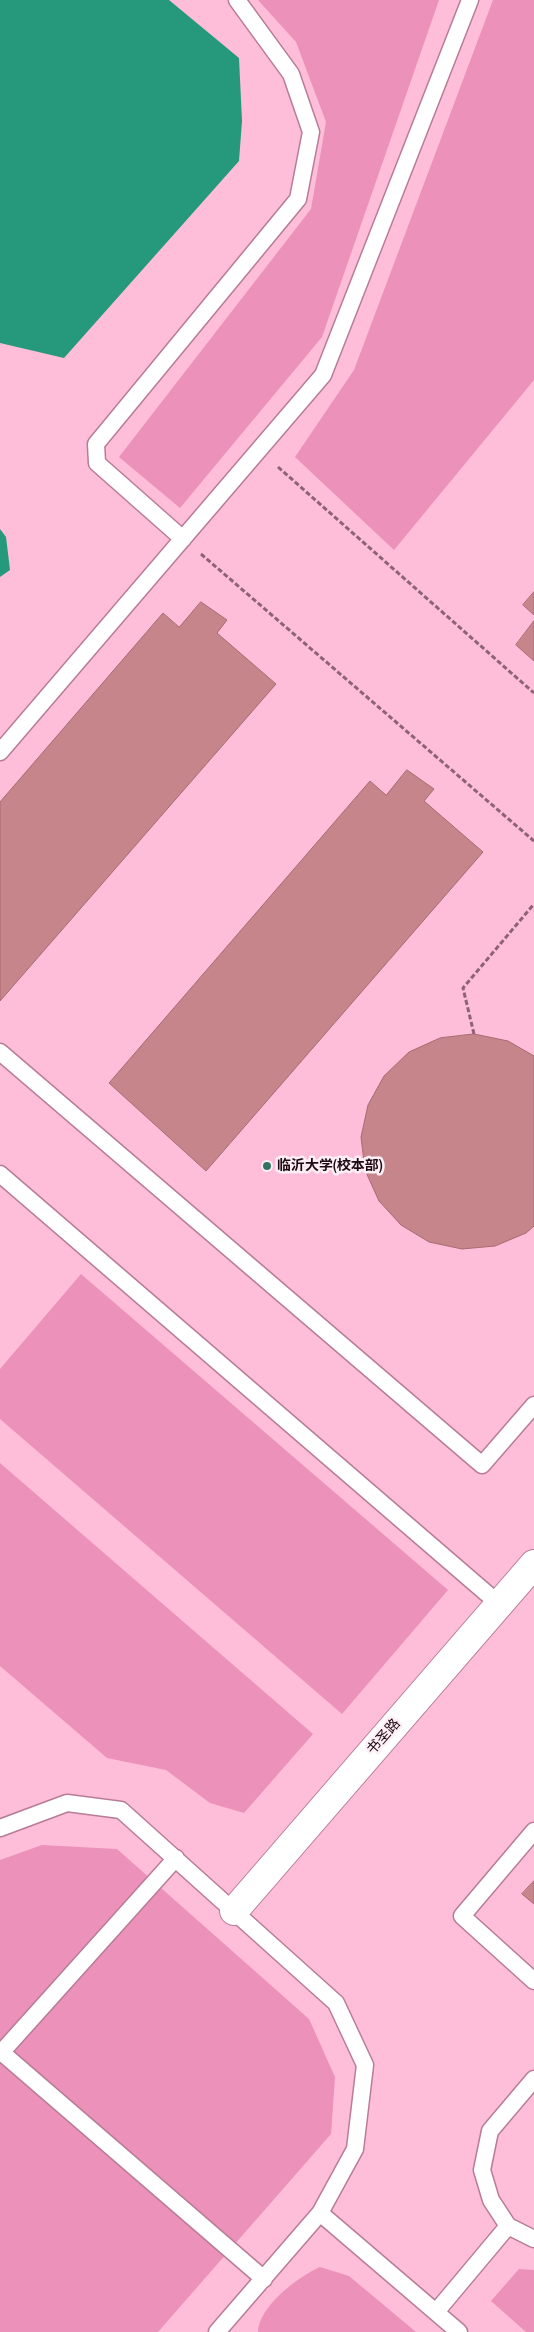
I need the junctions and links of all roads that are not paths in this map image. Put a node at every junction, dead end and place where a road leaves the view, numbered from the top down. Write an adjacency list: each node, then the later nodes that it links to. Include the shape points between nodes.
1 (237, 0): 3 (lane, via 291,74 311,132 298,199 96,444 97,463)
2 (470, 0): 3 (lane, via 323,375)
3 (183, 539): 4 (lane)
4 (0, 752)
5 (0, 1052): 7 (lane, via 482,1465)
6 (0, 1174): 9 (lane)
7 (534, 1405)
8 (534, 1564): 9 (street, 书圣路)
9 (499, 1604): 13 (street, 书圣路)
10 (0, 1828): 12 (lane, via 67,1803 121,1810)
11 (534, 1831): 14 (lane, via 462,1916)
12 (176, 1858): 13 (lane); 15 (lane)
13 (234, 1911): 17 (lane, via 336,2003 364,2065 355,2150)
14 (534, 1981)
15 (1, 2053): 20 (lane)
16 (534, 2079): 18 (lane, via 490,2131 482,2170 491,2200)
17 (320, 2213): 20 (lane); 21 (lane)
18 (508, 2226): 19 (lane); 21 (lane)
19 (534, 2239)
20 (264, 2279): 22 (lane)
21 (436, 2312): 23 (lane)
22 (217, 2332)
23 (459, 2332)

